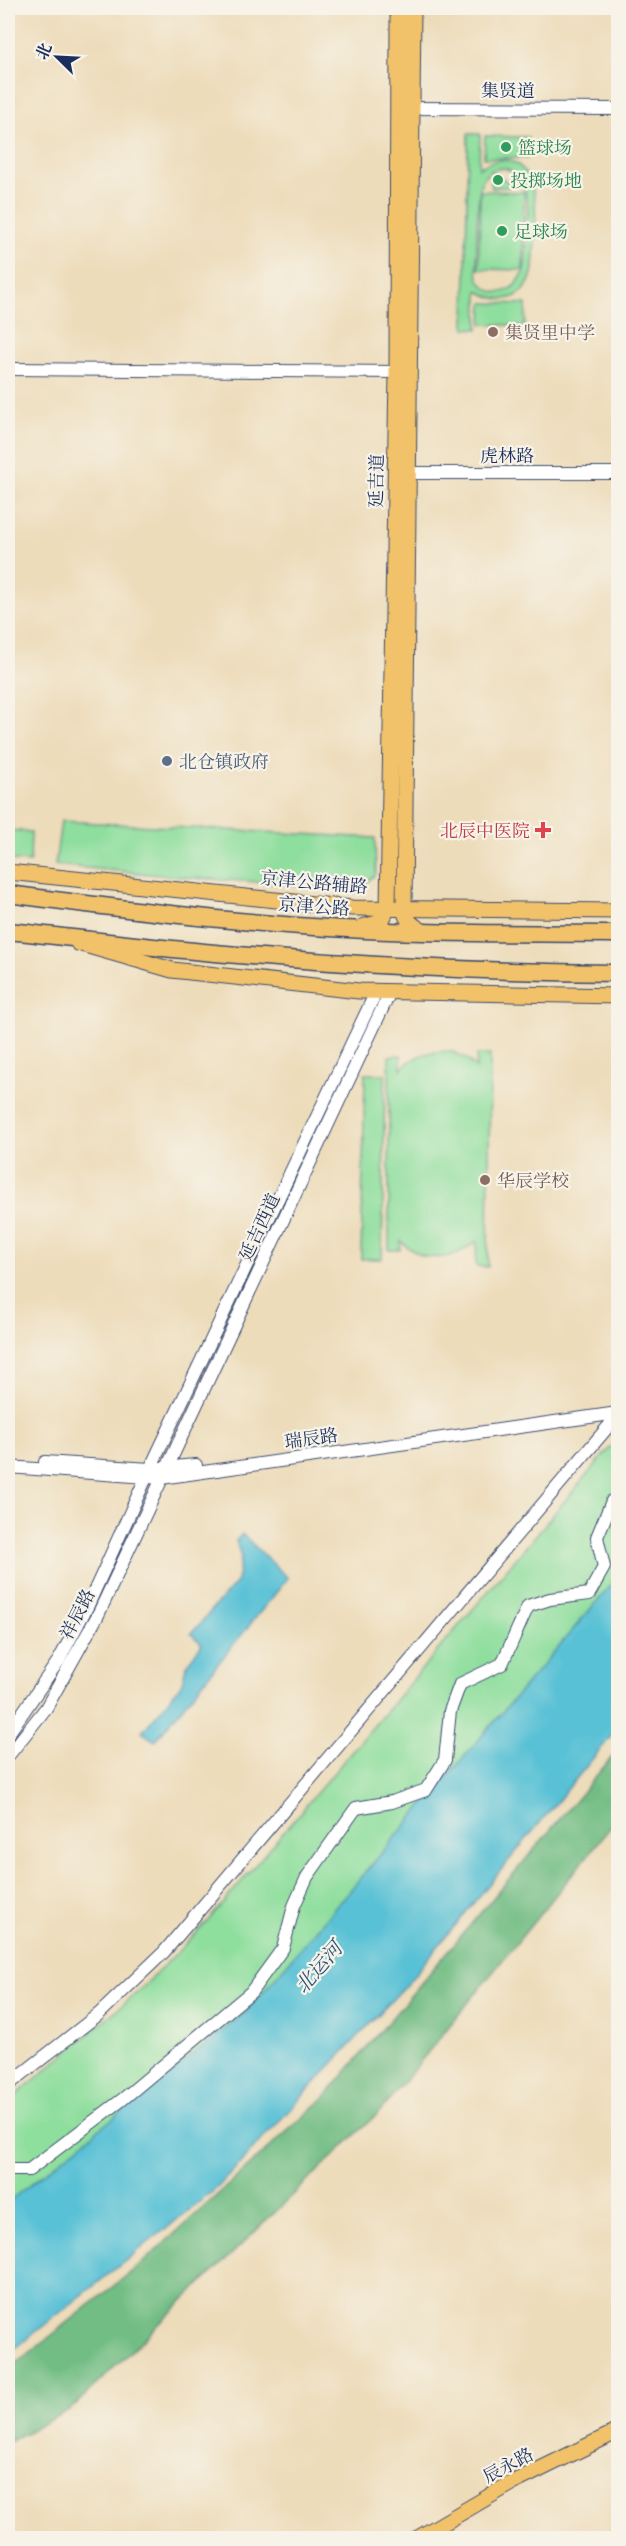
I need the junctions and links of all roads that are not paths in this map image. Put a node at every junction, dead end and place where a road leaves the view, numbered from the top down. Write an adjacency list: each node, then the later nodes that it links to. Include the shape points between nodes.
1 (399, 8): 4 (main road, 延吉道)
2 (413, 8): 4 (main road, 延吉道)
3 (618, 103): 4 (street, 集贤道)
4 (404, 105): 5 (street, 集贤道); 7 (main road, 延吉道); 8 (main road, 延吉道)
5 (618, 109)
6 (8, 369): 7 (street)
7 (397, 372): 8 (main road, 延吉道)
8 (402, 473): 9 (street, 虎林路); 12 (main road, 延吉道); 13 (main road, 延吉道)
9 (618, 473)
10 (8, 872): 12 (main road, 京津公路辅路, via 352,908)
11 (8, 894): 15 (highway, 京津公路, via 114,908)
12 (388, 908): 13 (main road, 京津公路辅路); 15 (main road, via 381,922)
13 (404, 909): 14 (main road, 京津公路辅路); 17 (main road, via 409,923)
14 (618, 911)
15 (350, 929): 17 (highway, 京津公路)
16 (8, 931): 19 (highway)
17 (424, 932): 18 (highway, 京津公路)
18 (618, 934)
19 (52, 936): 20 (highway, via 348,963); 21 (main road, via 172,970)
20 (618, 973)
21 (383, 992): 22 (main road); 28 (street, 延吉西道); 29 (street, 延吉西道)
22 (618, 996)
23 (618, 1405): 27 (street, 瑞辰路)
24 (618, 1414): 27 (street, 瑞辰路); 35 (street, via 164,1952 99,2014)
25 (8, 1460): 29 (street, 瑞辰路)
26 (8, 1467): 29 (street, 瑞辰路)
27 (188, 1470): 28 (street, 瑞辰路); 32 (street, via 164,1488)
28 (164, 1473): 29 (street, 瑞辰路); 30 (street); 32 (street, 祥辰路)
29 (148, 1474): 30 (street, 祥辰路)
30 (136, 1499): 33 (street, 祥辰路, via 59,1660)
31 (618, 1499): 36 (street, via 612,1501 597,1537 604,1567 590,1594 528,1606 502,1664 460,1684 450,1710 445,1760 426,1790 392,1802 356,1808 307,1877 294,1906 283,1948 251,1992 29,2170)
32 (149, 1506): 34 (street, 祥辰路, via 72,1664 46,1708)
33 (8, 1734)
34 (8, 1756)
35 (8, 2085)
36 (8, 2170)
37 (618, 2432): 38 (main road, 辰永路, via 512,2483)
38 (418, 2538)

